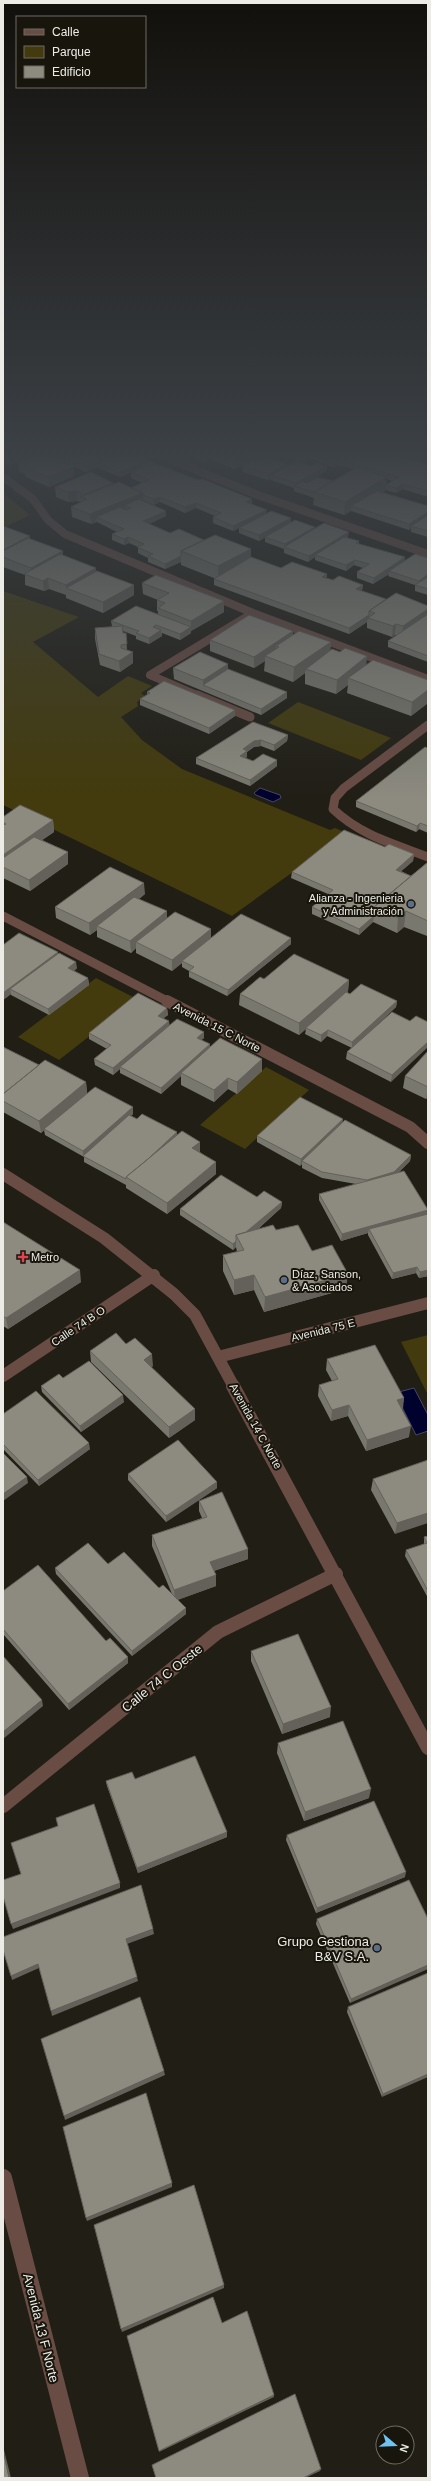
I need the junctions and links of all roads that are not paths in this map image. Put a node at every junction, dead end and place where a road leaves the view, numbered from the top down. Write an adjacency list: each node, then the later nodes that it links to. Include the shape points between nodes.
1 (145, 568): 2 (street)
2 (253, 613): 3 (street); 4 (street, via 150,675)
3 (428, 680)
4 (250, 717)
5 (428, 725): 6 (street, via 344,788 335,798 333,809 354,826)
6 (428, 857)
7 (3, 916): 8 (street, Avenida 15 C Norte, via 410,1127)
8 (428, 1143)
9 (3, 1174): 10 (street, Avenida 14 C Norte, via 81,1221)
10 (154, 1275): 12 (street, Avenida 14 C Norte, via 195,1315); 13 (street, Calle 74 B O)
11 (428, 1303): 12 (street, Avenida 75 E)
12 (218, 1357): 14 (street, Avenida 14 C Norte)
13 (3, 1376)
14 (336, 1574): 15 (street, Avenida 14 C Norte); 16 (street, Calle 74 C Oeste, via 218,1632)
15 (428, 1748)
16 (3, 1806)
17 (3, 2178): 18 (street, Avenida 13 F Norte)
18 (80, 2478)

